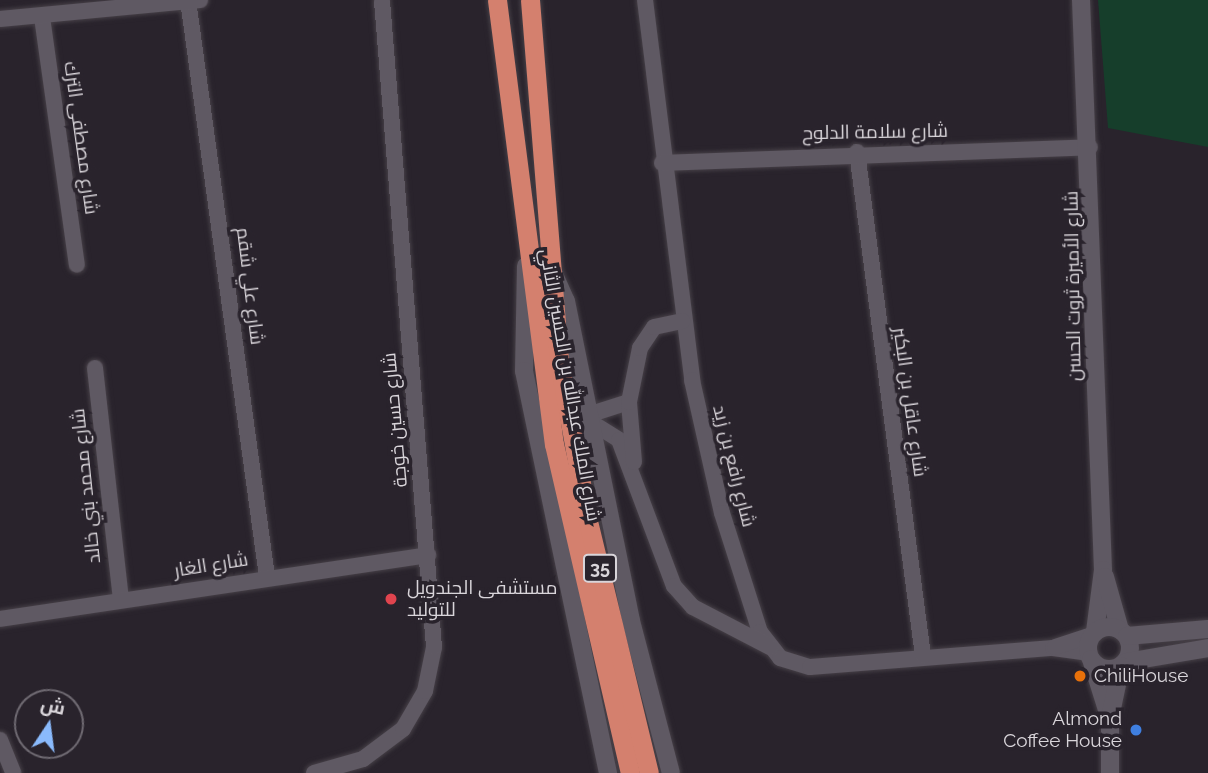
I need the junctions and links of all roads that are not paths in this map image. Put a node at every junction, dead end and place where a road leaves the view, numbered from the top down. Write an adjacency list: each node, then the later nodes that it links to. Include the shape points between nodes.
1 (192, 0): 8 (street); 24 (street, شارع علي شقم)
2 (373, 0): 3 (street)
3 (383, 0): 22 (street, شارع حسين خوجة)
4 (497, 0): 15 (highway, شارع الملك عبدالله بن الحسين الثاني / 35)
5 (530, 0): 13 (highway, شارع الملك عبدالله بن الحسين الثاني / 35)
6 (645, 0): 12 (street, شارع رافع بن زيد)
7 (1081, 0): 10 (street, شارع الأميرة ثروت الحسن)
8 (42, 18): 9 (street); 14 (street, شارع مصطفى الترك)
9 (0, 19)
10 (1090, 147): 11 (street, شارع سلامة الدلوح); 23 (street, شارع الأميرة ثروت الحسن)
11 (857, 152): 12 (street, شارع سلامة الدلوح); 33 (street, شارع عاقل بن البكير)
12 (662, 163): 16 (street, شارع رافع بن زيد)
13 (547, 263): 17 (highway, شارع الملك عبدالله بن الحسين الثاني / 35); 20 (street, via 566,301)
14 (77, 265)
15 (526, 266): 17 (highway, شارع الملك عبدالله بن الحسين الثاني / 35); 41 (street, via 524,371)
16 (682, 321): 19 (street, via 645,336); 30 (street, شارع رافع بن زيد, via 722,513 753,615)
17 (550, 362): 42 (highway, شارع الملك عبدالله بن الحسين الثاني / 35, via 568,515); 43 (highway, شارع الملك عبدالله بن الحسين الثاني / 35)
18 (94, 368): 25 (street, شارع محمد بني خالد)
19 (629, 402): 20 (street); 21 (street)
20 (589, 418): 21 (street, via 619,440); 44 (street)
21 (636, 475): 30 (street, via 674,586 693,607)
22 (428, 555): 24 (street, شارع الغار); 40 (street, شارع حسين خوجة, via 434,647 415,711 380,749)
23 (1102, 570): 28 (street, شارع الأميرة ثروت الحسن); 29 (street, شارع الأميرة ثروت الحسن)
24 (267, 577): 25 (street, شارع الغار)
25 (121, 599): 26 (street, شارع الغار)
26 (0, 619)
27 (1208, 629): 29 (street)
28 (1094, 633): 29 (street); 31 (street, شارع رافع بن زيد); 34 (street, شارع الأميرة ثروت الحسن)
29 (1124, 633): 35 (street, شارع الأميرة ثروت الحسن)
30 (770, 647): 33 (street, شارع رافع بن زيد, via 789,664 810,667)
31 (1053, 648): 33 (street, شارع رافع بن زيد); 34 (street, شارع رافع بن زيد)
32 (1208, 648): 35 (street)
33 (923, 656)
34 (1089, 656): 35 (street, via 1104,669); 36 (street)
35 (1123, 664): 36 (street)
36 (1110, 718): 45 (street)
37 (2, 747): 38 (street); 39 (street)
38 (6, 773)
39 (13, 773)
40 (314, 773)
41 (608, 773)
42 (630, 773)
43 (649, 773)
44 (671, 773)
45 (1110, 773)

